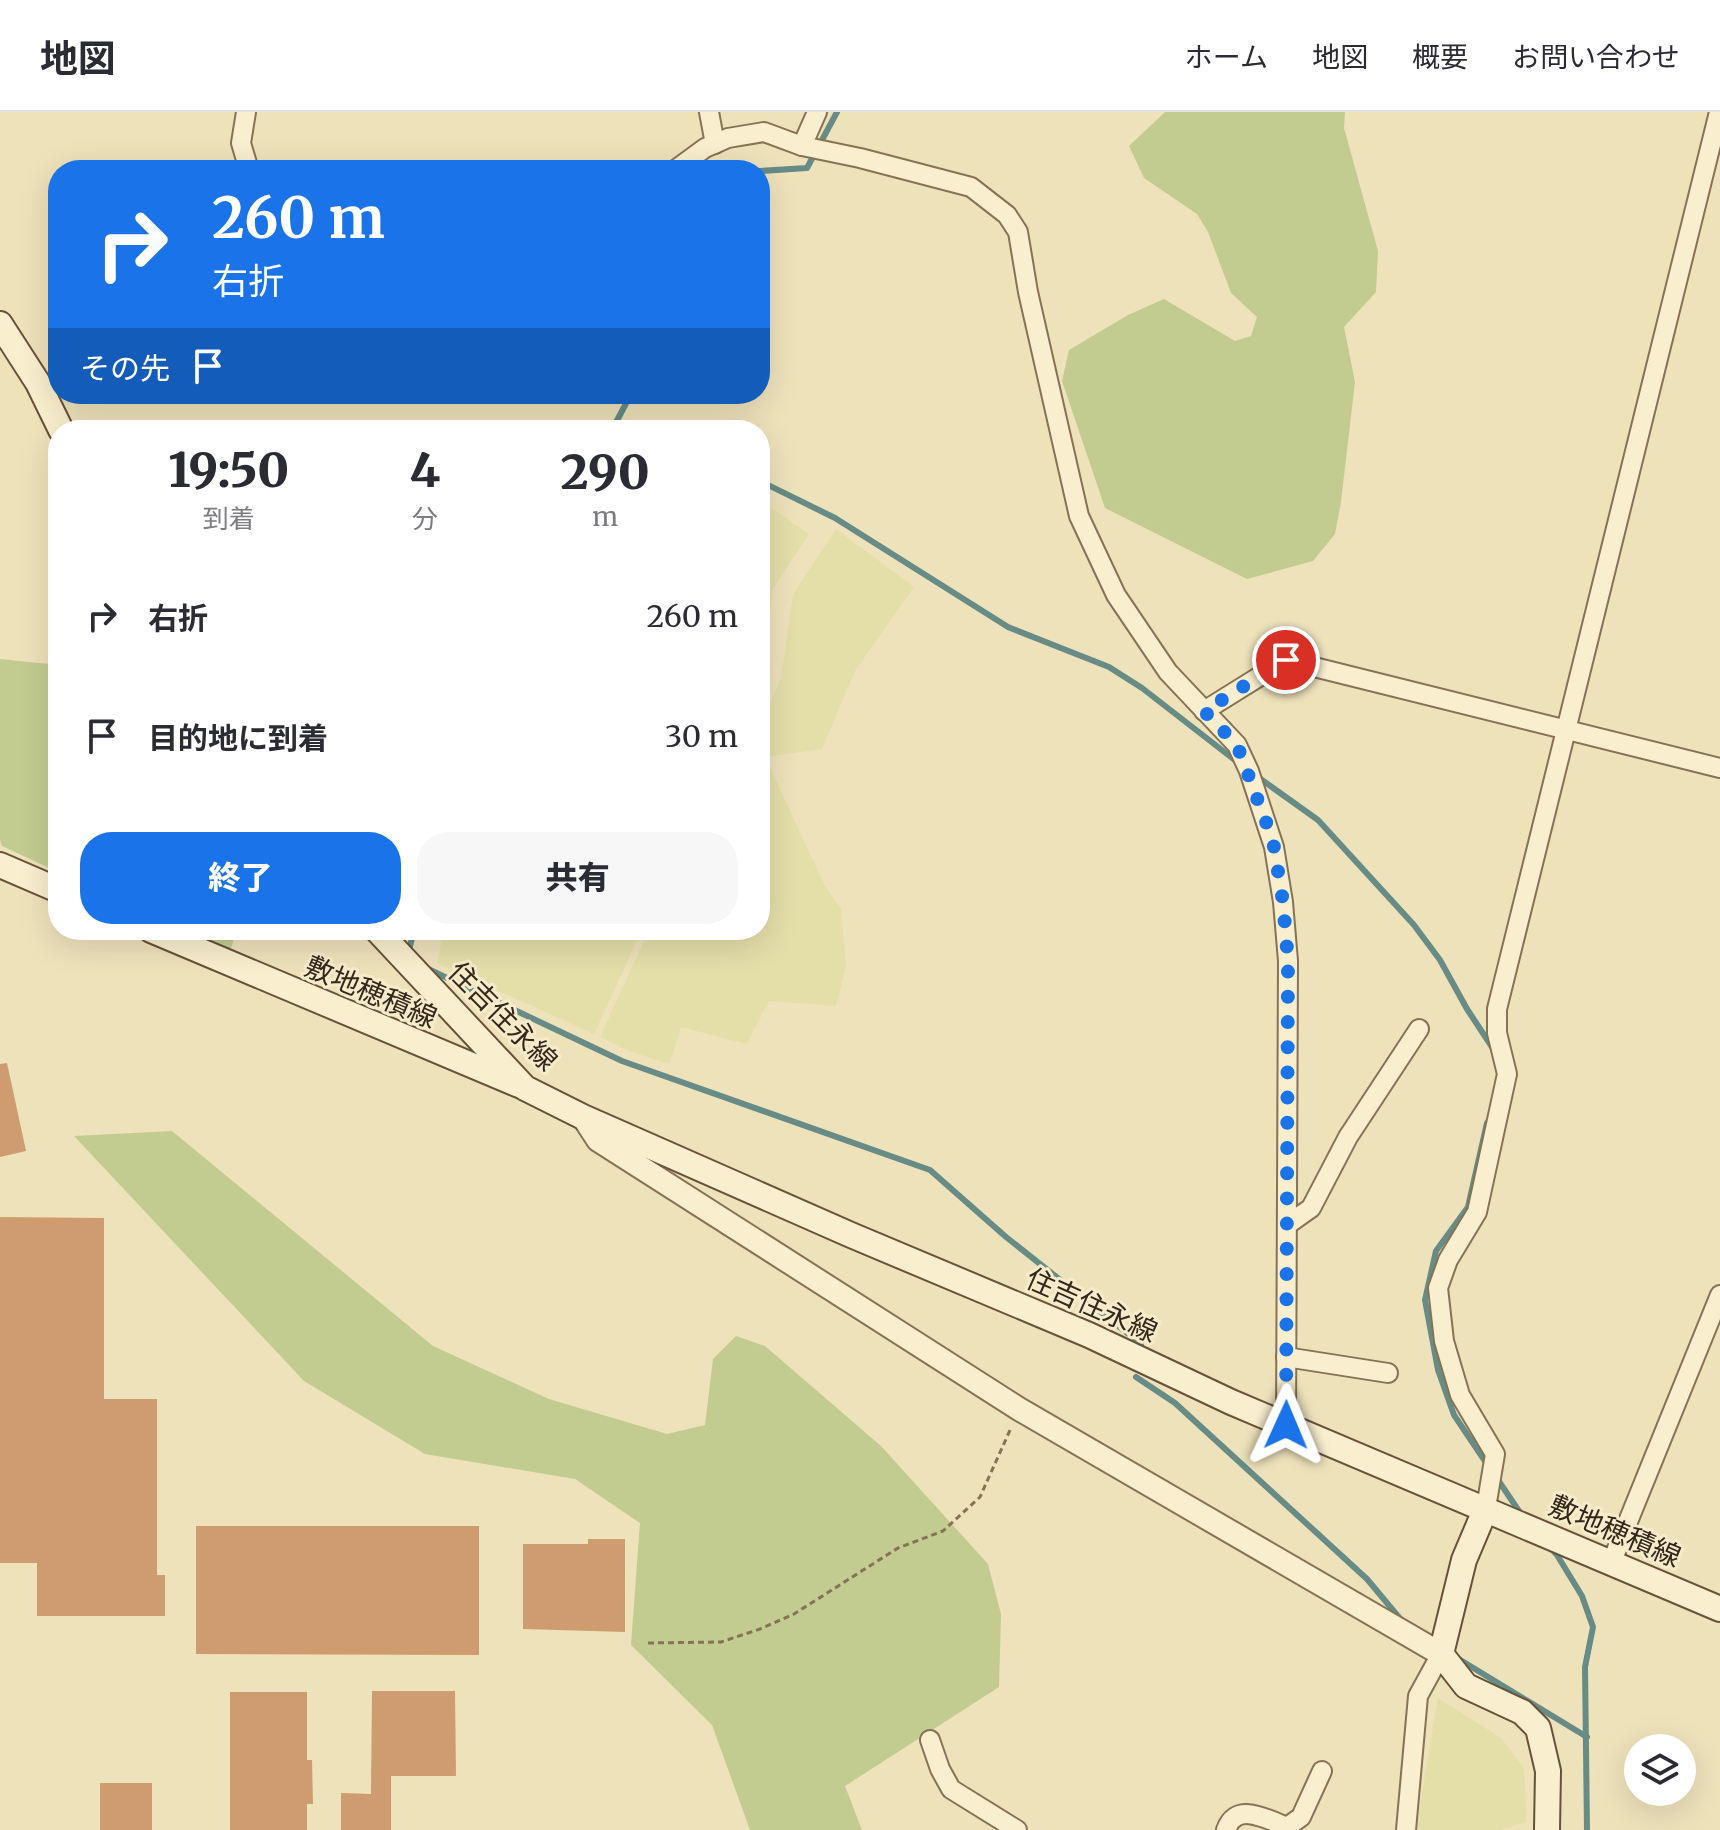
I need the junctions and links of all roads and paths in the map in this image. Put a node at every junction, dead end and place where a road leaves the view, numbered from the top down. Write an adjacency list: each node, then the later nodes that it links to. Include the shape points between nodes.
1 (246, 112): 7 (street, via 241,143)
2 (709, 112): 5 (street)
3 (817, 112): 6 (street)
4 (1719, 112): 12 (street)
5 (715, 144): 6 (street, via 764,132); 8 (street)
6 (802, 146): 11 (street, via 971,187 1007,215 1018,232 1079,516 1116,595 1168,672)
7 (246, 160)
8 (689, 160)
9 (0, 324): 10 (main road)
10 (48, 382)
11 (1204, 711): 12 (street, via 1286,660); 21 (street, via 1237,745 1249,771 1274,847 1283,902 1288,961)
12 (1564, 729): 13 (street); 27 (street, via 1497,1009 1507,1074 1477,1212 1438,1288 1444,1341 1460,1395 1495,1454)
13 (1720, 768)
14 (0, 865): 15 (main road)
15 (48, 886)
16 (175, 940): 19 (main road, 敷地穂積線)
17 (386, 940): 19 (main road, 住吉住永線)
18 (1419, 1029): 21 (street, via 1348,1137 1311,1208)
19 (525, 1088): 20 (main road, 住吉住永線)
20 (583, 1117): 25 (street, via 598,1140); 26 (main road, 住吉住永線)
21 (1287, 1225): 23 (street)
22 (1720, 1295): 28 (street)
23 (1286, 1357): 24 (street); 26 (street)
24 (1388, 1373)
25 (1019, 1409): 30 (path, via 980,1497 943,1531 898,1548 794,1614 760,1629 721,1642); 31 (street)
26 (1286, 1425): 27 (main road, 住吉住永線)
27 (1486, 1508): 28 (main road, 敷地穂積線); 31 (main road, via 1464,1560)
28 (1612, 1561): 29 (main road, 敷地穂積線)
29 (1720, 1609)
30 (648, 1643)
31 (1441, 1654): 36 (street, via 1418,1696); 37 (main road, via 1466,1686 1522,1712 1538,1728 1548,1771)
32 (930, 1740): 34 (street, via 951,1789)
33 (1322, 1771): 35 (street, via 1301,1817 1287,1827 1253,1813 1238,1815)
34 (1017, 1830)
35 (1226, 1830)
36 (1406, 1830)
37 (1547, 1830)

